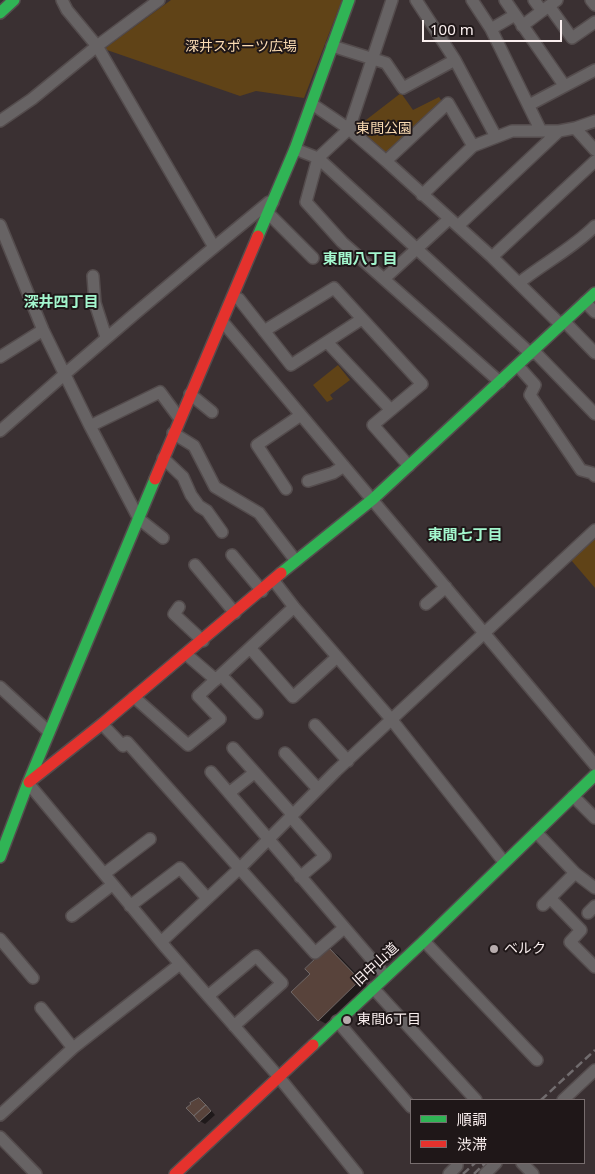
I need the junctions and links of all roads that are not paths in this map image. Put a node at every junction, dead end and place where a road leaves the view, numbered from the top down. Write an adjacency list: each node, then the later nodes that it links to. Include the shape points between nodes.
1 (14, 0): 13 (main road)
2 (62, 0): 18 (street)
3 (159, 0): 18 (street)
4 (349, 0): 19 (main road)
5 (392, 0): 20 (street)
6 (416, 0): 21 (street)
7 (472, 0): 17 (street)
8 (505, 0): 14 (street)
9 (534, 0): 12 (street)
10 (592, 0): 11 (street)
11 (595, 5)
12 (549, 6): 15 (street, via 572,38); 16 (street)
13 (0, 13)
14 (515, 15): 16 (street); 17 (street)
15 (595, 22)
16 (522, 26): 23 (street)
17 (491, 29): 25 (street)
18 (97, 46): 26 (street); 44 (street)
19 (332, 46): 20 (street); 24 (main road)
20 (372, 58): 21 (street, via 386,63 403,88); 29 (street)
21 (455, 60): 32 (street)
22 (595, 70): 23 (street)
23 (564, 85): 25 (street)
24 (312, 104): 29 (street); 34 (main road)
25 (529, 104): 30 (street)
26 (0, 121)
27 (595, 121): 28 (street)
28 (575, 128): 31 (street); 35 (street)
29 (349, 129): 36 (street); 38 (street)
30 (541, 131): 31 (street); 32 (street, via 512,131)
31 (559, 131): 41 (street)
32 (496, 137): 33 (street)
33 (473, 146): 38 (street, via 448,103); 39 (street)
34 (295, 149): 36 (street); 40 (main road)
35 (595, 150)
36 (318, 158): 45 (street); 49 (street, via 306,202 342,242)
37 (595, 160): 46 (street)
38 (386, 161): 39 (street)
39 (422, 194): 41 (street)
40 (270, 208): 44 (street, via 269,202); 47 (street); 52 (main road)
41 (454, 222): 45 (street); 46 (street)
42 (0, 224): 58 (street)
43 (595, 226): 50 (street, via 579,242)
44 (214, 247): 60 (street)
45 (418, 249): 49 (street); 62 (street)
46 (492, 257): 50 (street)
47 (313, 258)
48 (92, 276): 60 (street, via 95,302)
49 (385, 278): 67 (street)
50 (519, 283): 57 (street)
51 (595, 293): 53 (main road)
52 (233, 297): 56 (main road); 59 (street)
53 (585, 302): 54 (street); 57 (main road)
54 (595, 312)
55 (362, 319): 59 (street, via 334,288); 61 (street); 69 (street, via 422,384)
56 (222, 321): 68 (main road); 72 (street)
57 (562, 323): 62 (main road); 63 (street)
58 (43, 330): 64 (street); 66 (street)
59 (264, 331): 61 (street, via 290,365)
60 (106, 337): 66 (street)
61 (327, 342): 69 (street)
62 (532, 352): 65 (main road); 71 (street)
63 (595, 353)
64 (0, 357)
65 (518, 366): 67 (main road); 80 (street, via 535,385 530,395 581,470)
66 (64, 374): 74 (street); 75 (street)
67 (500, 382): 79 (main road)
68 (190, 394): 70 (street); 73 (main road)
69 (391, 410): 79 (street, via 373,425)
70 (212, 412)
71 (595, 414)
72 (302, 415): 78 (street); 82 (street, via 257,445)
73 (180, 418): 74 (street, via 160,392); 76 (main road)
74 (90, 426): 84 (street)
75 (0, 431)
76 (173, 433): 77 (main road); 89 (street, via 194,446 215,487 259,513)
77 (164, 458): 84 (main road); 86 (street, via 183,477 191,495)
78 (344, 466): 81 (street); 83 (street)
79 (409, 466): 83 (main road)
80 (595, 476)
81 (308, 481)
82 (286, 489)
83 (372, 499): 89 (main road); 92 (street)
84 (139, 519): 87 (street); 110 (main road)
85 (595, 530): 98 (street)
86 (222, 532)
87 (164, 538)
88 (232, 555): 93 (street)
89 (296, 560): 91 (main road)
90 (195, 565): 97 (street)
91 (274, 581): 93 (main road); 96 (street)
92 (446, 587): 94 (street); 98 (street)
93 (262, 591): 97 (main road)
94 (426, 604)
95 (179, 607): 99 (street, via 174,614)
96 (294, 607): 100 (street); 102 (street)
97 (235, 613): 99 (main road)
98 (484, 632): 107 (street); 114 (street)
99 (202, 641): 101 (main road)
100 (250, 648): 102 (street, via 293,697); 103 (street)
101 (187, 654): 103 (street); 105 (main road)
102 (337, 658): 107 (street)
103 (218, 677): 105 (street, via 198,696 220,719 188,745); 106 (street)
104 (0, 687): 110 (street)
105 (134, 697): 108 (main road)
106 (258, 714)
107 (391, 719): 113 (street); 128 (street)
108 (102, 724): 118 (main road); 129 (street, via 123,746 128,742)
109 (315, 725): 113 (street)
110 (49, 732): 118 (main road)
111 (233, 748): 116 (street)
112 (285, 753): 119 (street)
113 (348, 761): 119 (street)
114 (595, 765)
115 (211, 772): 120 (street)
116 (254, 773): 120 (street); 122 (street)
117 (595, 775): 121 (main road, 旧中山道)
118 (28, 783): 127 (main road); 130 (street)
119 (318, 789): 122 (street)
120 (229, 792): 126 (street)
121 (573, 796): 123 (street); 124 (main road, 旧中山道)
122 (291, 815): 126 (street); 132 (street, via 325,856)
123 (595, 818)
124 (536, 832): 128 (main road, 旧中山道); 131 (street)
125 (150, 839): 130 (street)
126 (268, 839): 129 (street); 132 (street)
127 (0, 857)
128 (504, 862): 140 (main road, 旧中山道)
129 (240, 868): 135 (street); 138 (street, via 315,952)
130 (104, 874): 133 (street)
131 (575, 874): 134 (street); 143 (street, via 547,901 581,930 570,942)
132 (300, 877): 138 (street)
133 (112, 884): 136 (street); 137 (street)
134 (595, 888)
135 (206, 898): 136 (street, via 180,868); 141 (street)
136 (130, 906): 141 (street)
137 (72, 916)
138 (344, 928): 144 (street)
139 (0, 939): 145 (street)
140 (424, 941): 144 (main road, 旧中山道); 152 (street)
141 (161, 942): 142 (street)
142 (180, 964): 147 (street); 151 (street)
143 (595, 967)
144 (386, 976): 146 (main road, 旧中山道)
145 (33, 978)
146 (373, 988): 149 (main road, 旧中山道); 155 (street)
147 (208, 996): 150 (street); 150 (street, via 256,956 282,983)
148 (41, 1008): 151 (street)
149 (337, 1021): 154 (main road, 旧中山道); 157 (street)
150 (234, 1026): 154 (street)
151 (73, 1048): 158 (street)
152 (537, 1060)
153 (595, 1070): 156 (street)
154 (278, 1076): 164 (main road, 旧中山道); 165 (street)
155 (475, 1099)
156 (564, 1099)
157 (410, 1106)
158 (0, 1115)
159 (0, 1137): 163 (street)
160 (457, 1164): 166 (street)
161 (495, 1164): 167 (street)
162 (523, 1164): 168 (street)
163 (36, 1174)
164 (175, 1174)
165 (357, 1174)
166 (449, 1174)
167 (485, 1174)
168 (533, 1174)

